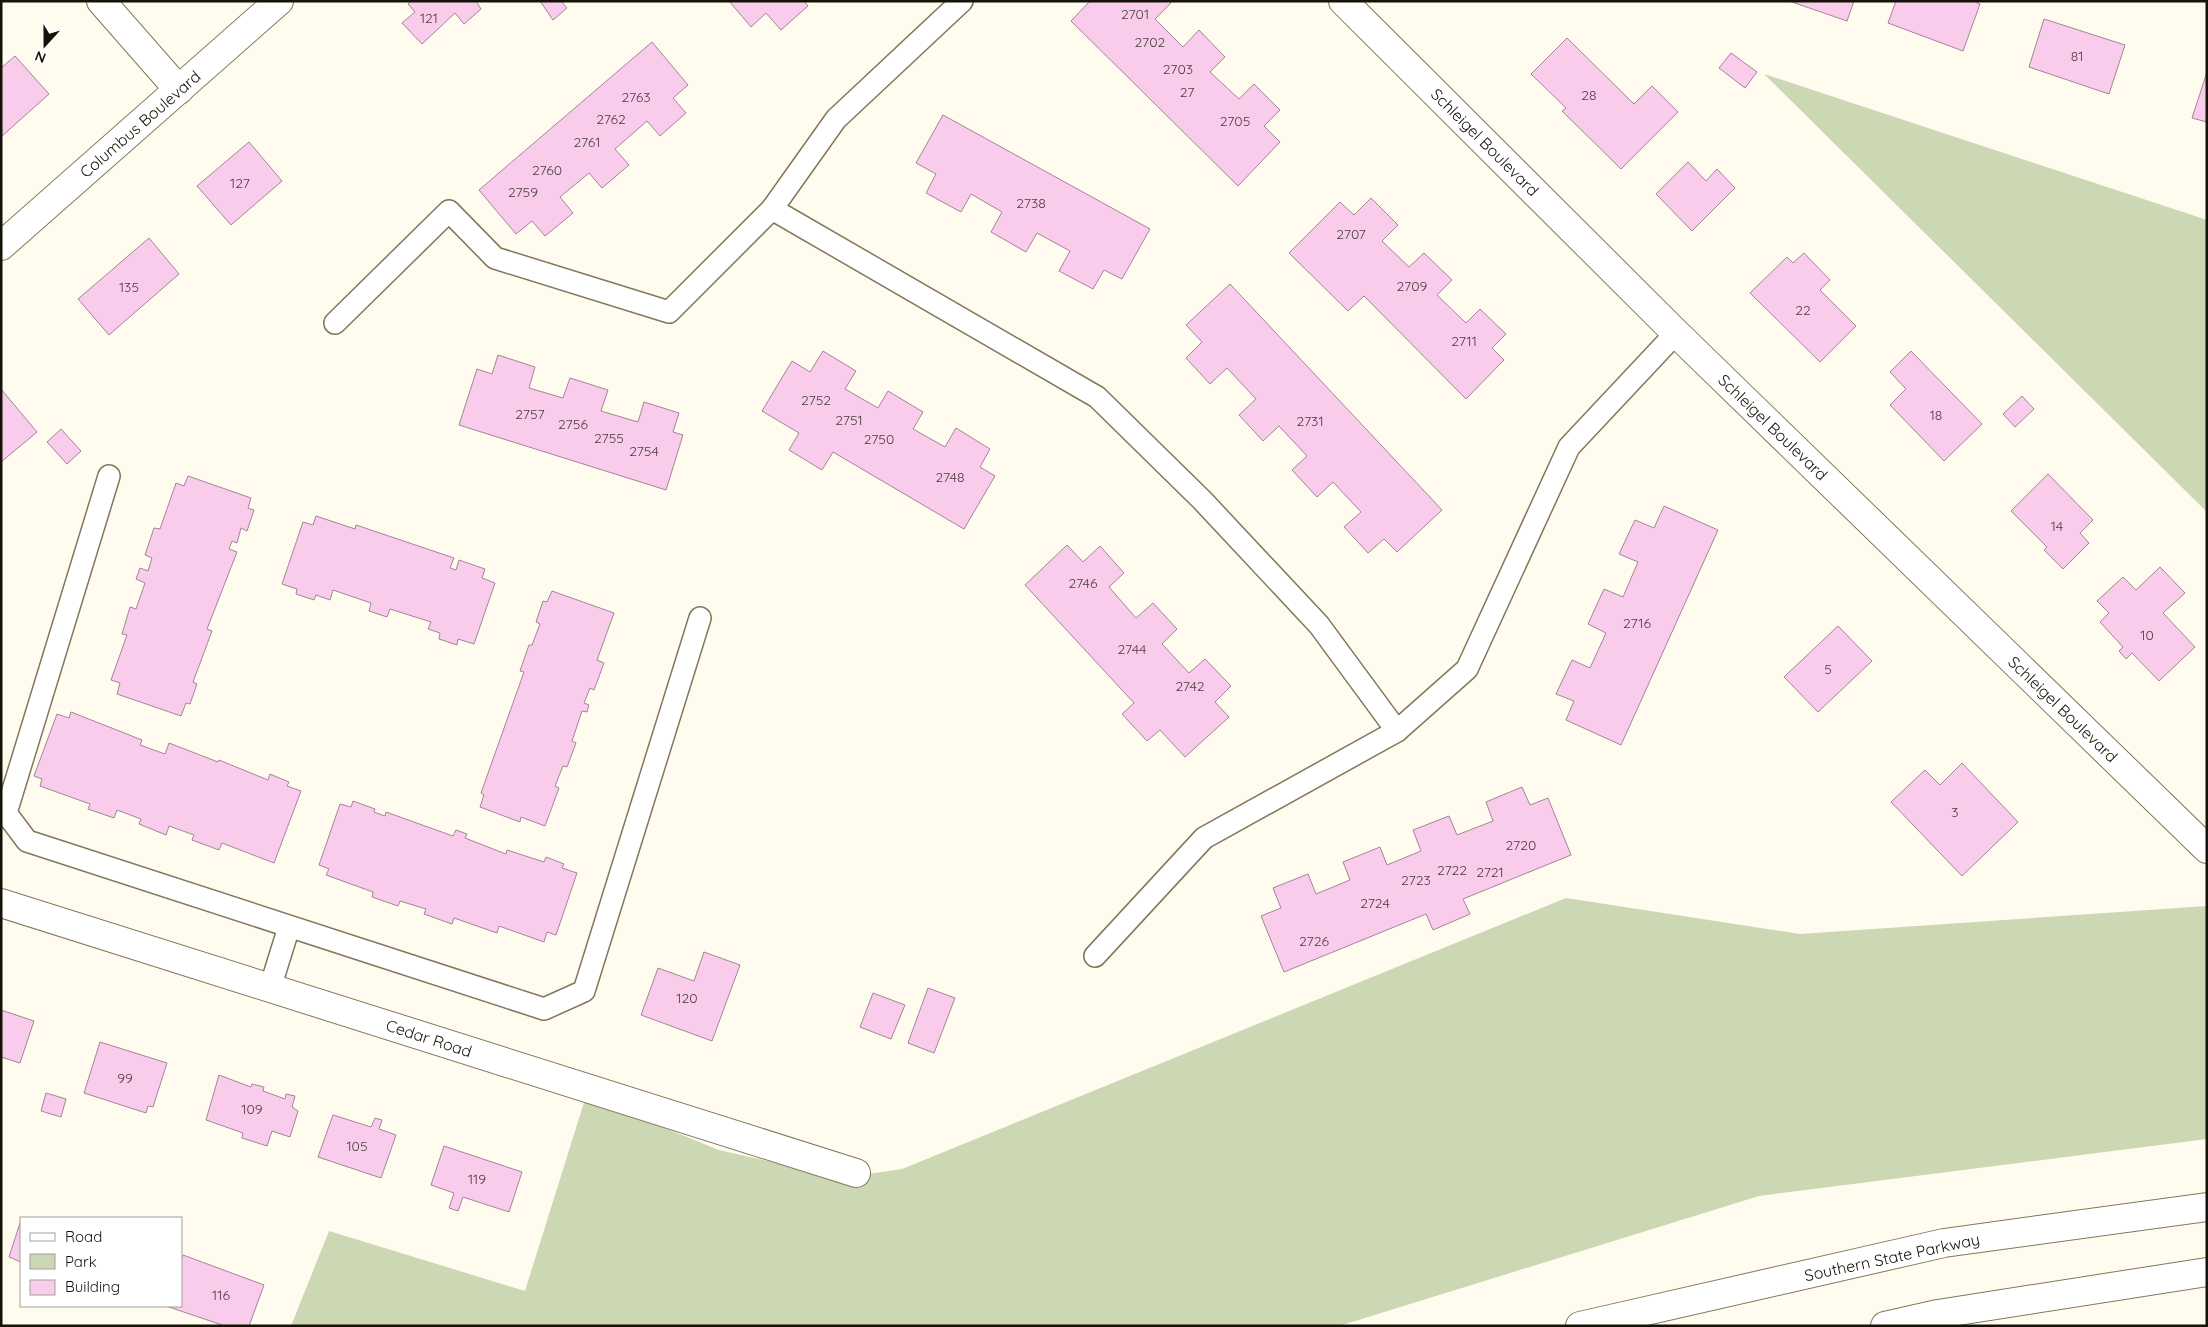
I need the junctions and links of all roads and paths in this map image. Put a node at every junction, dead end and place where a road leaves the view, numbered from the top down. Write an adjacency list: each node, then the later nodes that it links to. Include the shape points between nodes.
1 (101, 1): 5 (main road)
2 (279, 1): 5 (main road, Columbus Boulevard)
3 (962, 1): 6 (lane, via 836,119)
4 (1343, 1): 9 (main road, Schleigel Boulevard)
5 (179, 90): 7 (main road, Columbus Boulevard)
6 (772, 209): 8 (lane, via 669,312 495,258 449,211); 12 (lane, via 1097,397 1202,500 1319,625)
7 (1, 246)
8 (335, 323)
9 (1676, 333): 12 (lane, via 1569,447 1467,669); 13 (main road, Schleigel Boulevard)
10 (109, 476): 15 (lane, via 6,813 27,841)
11 (700, 618): 15 (lane, via 584,991 544,1009)
12 (1397, 731): 16 (lane, via 1204,838)
13 (2207, 849)
14 (1, 903): 17 (main road, Cedar Road)
15 (289, 927): 17 (lane)
16 (1095, 956)
17 (270, 988): 18 (main road, Cedar Road)
18 (856, 1173)
19 (2207, 1207): 21 (main road, Southern State Parkway, via 1944,1243)
20 (2207, 1272): 22 (main road, via 1938,1314)
21 (1580, 1326)
22 (1885, 1326)

